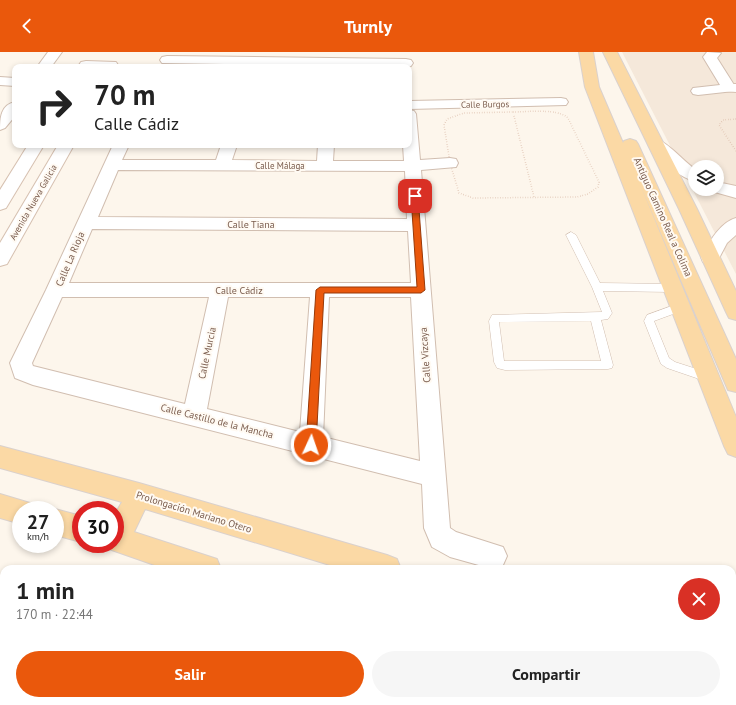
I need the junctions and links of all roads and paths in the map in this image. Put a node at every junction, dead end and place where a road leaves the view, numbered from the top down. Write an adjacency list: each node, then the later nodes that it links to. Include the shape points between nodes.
1 (55, 52): 10 (street)
2 (94, 52): 11 (street)
3 (118, 52): 12 (street)
4 (588, 52): 52 (main road, via 592,87); 62 (main road, Antiguo Camino Real a Colima)
5 (610, 52): 25 (main road)
6 (714, 52): 8 (street); 17 (street, via 710,57)
7 (167, 60): 13 (street)
8 (728, 60)
9 (405, 61): 14 (street)
10 (46, 64)
11 (86, 64)
12 (111, 64)
13 (258, 64)
14 (350, 64)
15 (0, 81): 16 (street)
16 (12, 82)
17 (733, 88): 18 (street)
18 (698, 91)
19 (12, 99): 24 (street)
20 (561, 102): 21 (street, Calle Burgos)
21 (412, 105)
22 (513, 112): 33 (path, via 464,113 448,119 444,125); 41 (path); 41 (path, via 565,114 599,182 598,187 588,194 577,197)
23 (736, 120): 32 (path, via 723,120 719,124)
24 (0, 125)
25 (656, 144): 38 (street); 49 (main road)
26 (34, 148): 42 (street)
27 (64, 148): 44 (street, Avenida Nueva Galicia)
28 (120, 148): 34 (street, Calle La Rioja)
29 (228, 148): 35 (street)
30 (326, 148): 36 (street)
31 (411, 148): 37 (street, Calle Vizcaya)
32 (736, 151)
33 (450, 163): 37 (street, Calle Málaga); 41 (path, via 459,193 466,197)
34 (111, 165): 35 (street, Calle Málaga); 45 (street, Calle La Rioja)
35 (222, 165): 36 (street, Calle Málaga)
36 (325, 166): 37 (street, Calle Málaga)
37 (412, 166): 47 (street, Calle Vizcaya)
38 (688, 172)
39 (724, 188): 40 (street)
40 (736, 192)
41 (534, 197)
42 (0, 204)
43 (0, 213): 44 (street)
44 (27, 213): 50 (street, Avenida Nueva Galicia)
45 (85, 223): 47 (street, Calle Tiana); 53 (street, Calle La Rioja)
46 (736, 224): 49 (street, via 721,239)
47 (417, 225): 56 (street, Calle Vizcaya)
48 (571, 235): 51 (lane)
49 (710, 257): 58 (main road)
50 (0, 259)
51 (597, 287): 52 (lane); 59 (lane, via 607,313)
52 (672, 288): 57 (main road)
53 (56, 290): 54 (street, Calle Cádiz); 60 (street, Calle La Rioja, via 21,363)
54 (220, 290): 55 (street, Calle Cádiz); 63 (street, Calle Murcia)
55 (320, 290): 56 (street, Calle Cádiz); 64 (street)
56 (421, 290): 67 (street, Calle Vizcaya)
57 (680, 307): 61 (main road); 61 (lane, via 649,321 664,360 671,365)
58 (736, 312)
59 (595, 317): 59 (lane, via 608,365 504,366 499,362 494,321 496,318)
60 (23, 372): 63 (street, Calle Castillo de la Mancha)
61 (708, 377): 65 (main road)
62 (736, 383)
63 (194, 415): 64 (street, Calle Castillo de la Mancha)
64 (311, 445): 67 (street, Calle Castillo de la Mancha)
65 (736, 446)
66 (0, 458): 68 (main road, Prolongación Mariano Otero)
67 (434, 476): 73 (street, Calle Vizcaya, via 437,528 441,538 450,544)
68 (139, 495): 71 (main road); 75 (main road, Prolongación Mariano Otero)
69 (0, 506): 70 (main road)
70 (12, 509)
71 (124, 522)
72 (124, 542): 74 (main road)
73 (494, 556)
74 (194, 565)
75 (374, 565)

